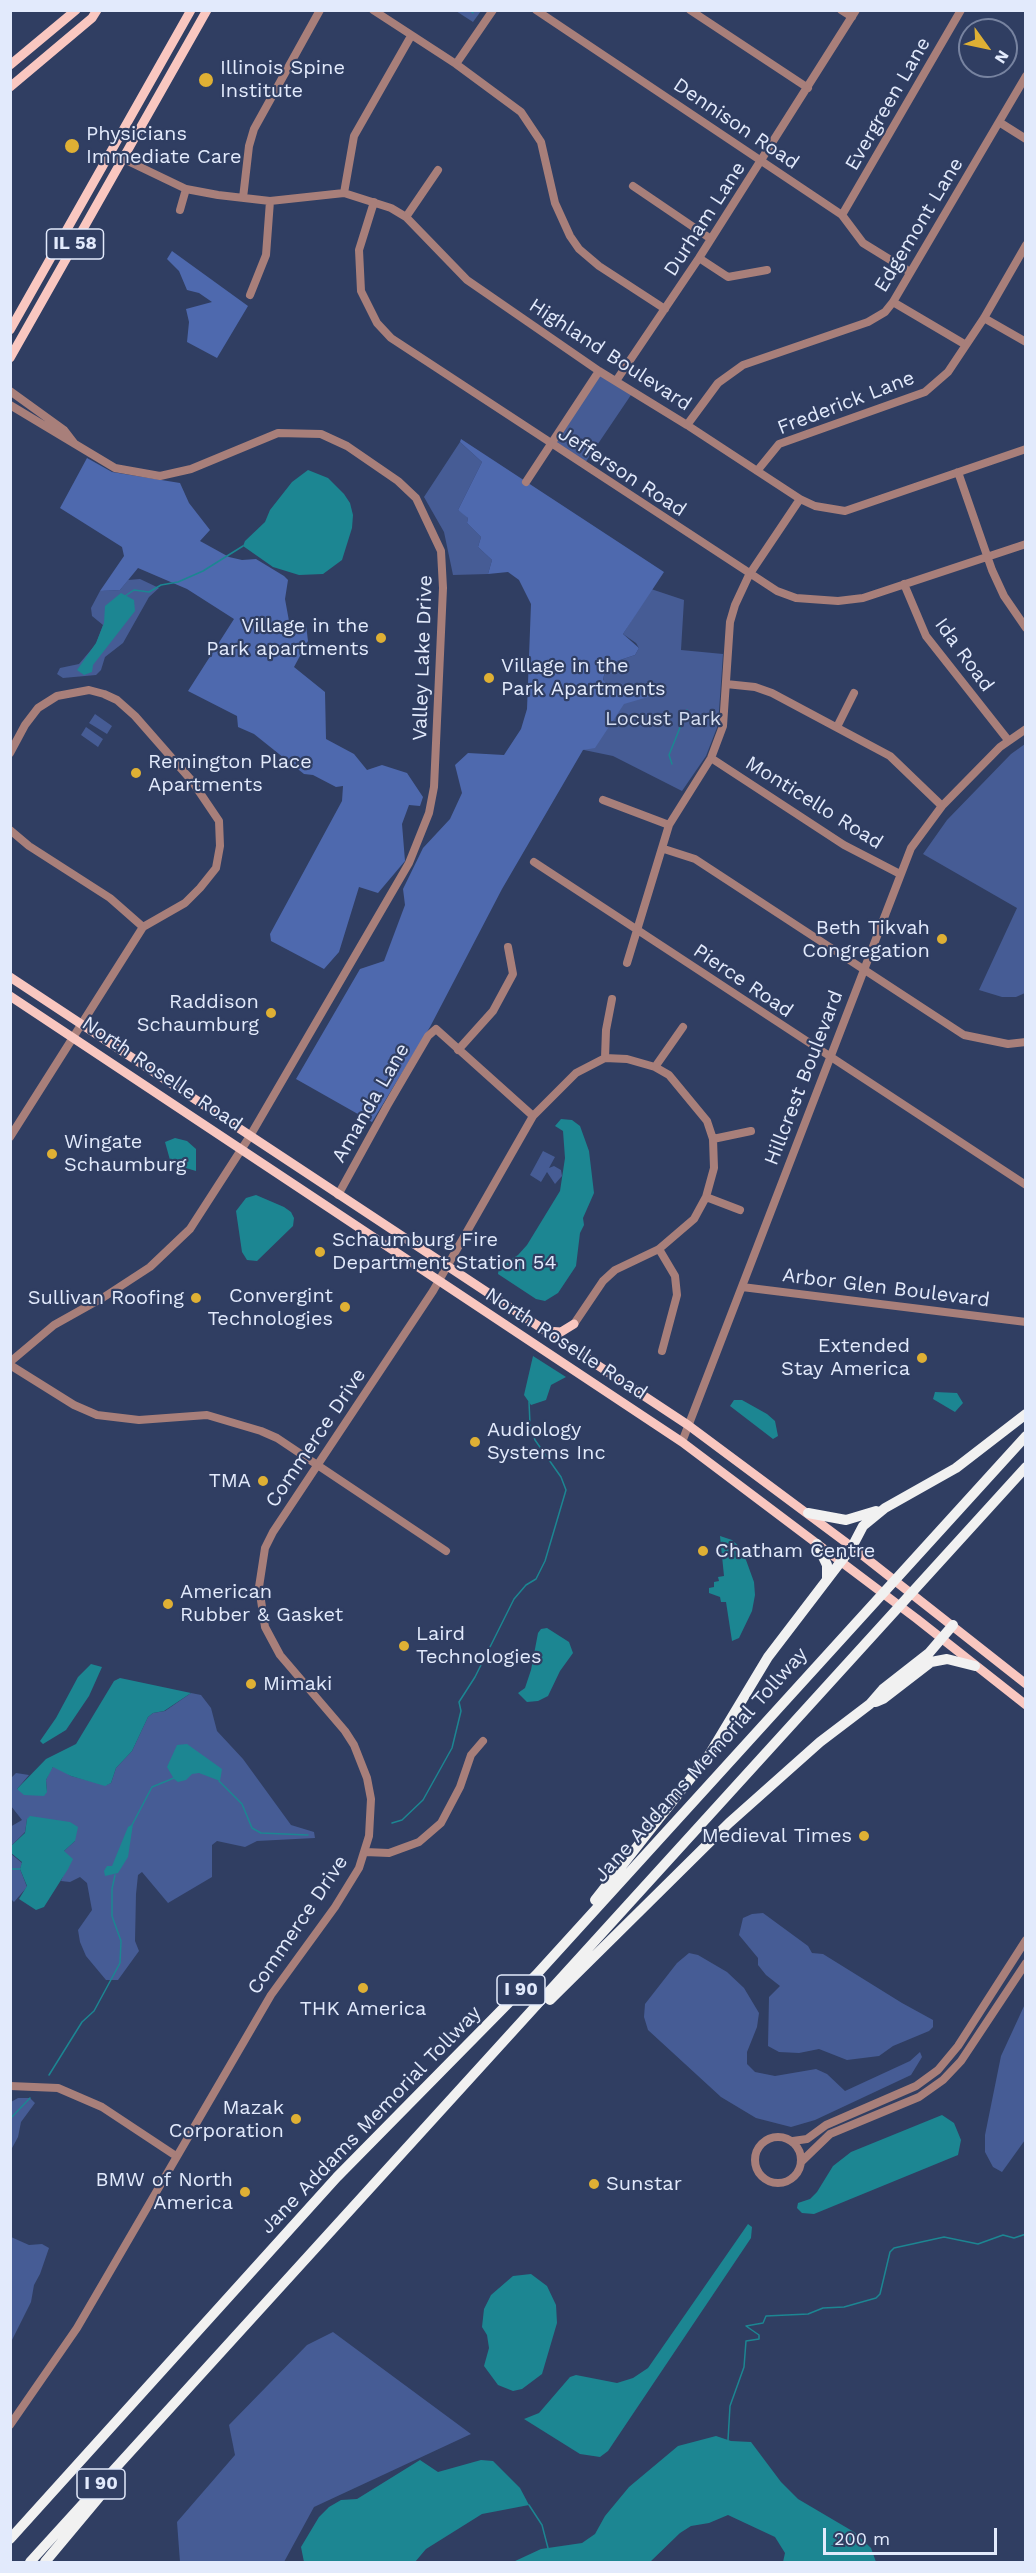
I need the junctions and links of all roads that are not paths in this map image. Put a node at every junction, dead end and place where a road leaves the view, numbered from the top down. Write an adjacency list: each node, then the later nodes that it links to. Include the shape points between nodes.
1 (76, 10): 15 (main road)
2 (97, 10): 17 (main road)
3 (191, 10): 21 (main road, IL 58)
4 (207, 10): 22 (main road, IL 58)
5 (320, 10): 28 (street, via 254,129)
6 (373, 10): 13 (street)
7 (493, 10): 14 (street)
8 (536, 10): 23 (street, Dennison Road)
9 (690, 10): 18 (street)
10 (841, 10): 12 (street)
11 (961, 10): 32 (street, Evergreen Lane)
12 (854, 14): 18 (street, Durham Lane)
13 (411, 36): 14 (street); 27 (street, via 354,136)
14 (456, 64): 41 (street, via 514,105 529,122 544,150 559,215 579,249)
15 (10, 65)
16 (1026, 76): 19 (street, Edgemont Lane)
17 (10, 87)
18 (807, 88): 23 (street, Durham Lane)
19 (999, 122): 20 (street); 38 (street, Edgemont Lane)
20 (1026, 139)
21 (111, 153): 22 (street, Highland Boulevard); 43 (main road, IL 58)
22 (123, 160): 26 (street, Highland Boulevard); 46 (main road, IL 58)
23 (762, 162): 32 (street, Dennison Road); 34 (street, Durham Lane)
24 (438, 170): 33 (street)
25 (633, 186): 34 (street)
26 (186, 189): 28 (street, Highland Boulevard); 31 (street)
27 (344, 193): 29 (street, Highland Boulevard); 30 (street, Highland Boulevard)
28 (243, 198): 29 (street, Highland Boulevard)
29 (270, 201): 39 (street, via 266,255)
30 (374, 202): 33 (street, Highland Boulevard); 52 (street, Jefferson Road, via 359,250 361,291 377,323 398,346)
31 (180, 210)
32 (842, 215): 38 (street, Dennison Road, via 863,243)
33 (406, 217): 47 (street, Highland Boulevard, via 458,273)
34 (711, 239): 36 (street, Durham Lane)
35 (1026, 245): 42 (street, Frederick Lane)
36 (699, 258): 37 (street, via 728,277); 41 (street, Durham Lane)
37 (767, 270)
38 (910, 272): 40 (street, Edgemont Lane)
39 (250, 295)
40 (893, 302): 45 (street); 51 (street, Edgemont Lane, via 868,322 743,365 718,383)
41 (665, 309): 48 (street, Durham Lane)
42 (984, 318): 44 (street); 45 (street, Frederick Lane)
43 (10, 330)
44 (1026, 342)
45 (966, 345): 55 (street, Frederick Lane, via 948,372 925,392 779,444)
46 (10, 358)
47 (599, 371): 48 (street, Highland Boulevard); 52 (street)
48 (616, 381): 51 (street, Highland Boulevard)
49 (10, 391): 53 (street, Valley Lake Drive, via 64,430)
50 (10, 405): 53 (street, Valley Lake Drive)
51 (687, 425): 55 (street, Highland Boulevard)
52 (551, 445): 57 (street); 61 (street, Jefferson Road)
53 (77, 447): 96 (street, Valley Lake Drive, via 115,468 160,476 191,470 278,433 321,434 347,446 398,480 416,498 441,551 443,620 434,787 429,813 410,863)
54 (1026, 449): 56 (street, Highland Boulevard)
55 (757, 471): 58 (street, Highland Boulevard)
56 (958, 472): 58 (street, Highland Boulevard, via 845,511); 60 (street)
57 (526, 482)
58 (800, 499): 61 (street)
59 (1026, 544): 60 (street, Jefferson Road)
60 (988, 556): 62 (street, Jefferson Road); 63 (street, via 1004,596)
61 (749, 574): 62 (street, Jefferson Road, via 796,598 847,601); 64 (street, via 730,622)
62 (904, 584): 68 (street, Ida Road, via 926,636)
63 (1026, 628)
64 (726, 684): 66 (street, via 772,693); 70 (street, via 723,726)
65 (854, 693): 66 (street)
66 (837, 727): 72 (street, via 890,756)
67 (1026, 729): 68 (street, Hillcrest Boulevard)
68 (1008, 740): 72 (street, Hillcrest Boulevard)
69 (10, 753): 78 (street, via 38,708 57,696 89,690 117,700 186,773 219,821 216,868 185,903)
70 (711, 758): 73 (street); 77 (street, Monticello Road, via 844,845)
71 (603, 800): 73 (street)
72 (942, 806): 77 (street, Hillcrest Boulevard, via 917,838)
73 (669, 825): 75 (street)
74 (10, 830): 78 (street, via 110,898)
75 (664, 849): 79 (street); 82 (street, via 695,859)
76 (534, 862): 79 (street, Pierce Road)
77 (900, 874): 82 (street, Hillcrest Boulevard)
78 (143, 927): 86 (street)
79 (638, 931): 81 (street); 92 (street, Pierce Road)
80 (508, 947): 90 (street, via 513,974 493,1011)
81 (627, 963)
82 (863, 970): 89 (street, via 964,1035 1008,1044); 92 (street, Hillcrest Boulevard)
83 (10, 977): 86 (main road, North Roselle Road)
84 (10, 996): 88 (main road, North Roselle Road)
85 (612, 999): 91 (street)
86 (82, 1023): 88 (street); 96 (main road, North Roselle Road)
87 (683, 1027): 93 (street)
88 (73, 1037): 97 (street); 99 (main road, North Roselle Road)
89 (1026, 1042)
90 (458, 1050): 94 (street); 101 (street, Amanda Lane, via 436,1029 428,1036)
91 (605, 1058): 93 (street); 94 (street, Commerce Drive, via 576,1073)
92 (829, 1058): 100 (street, Pierce Road); 107 (street, Hillcrest Boulevard)
93 (655, 1067): 98 (street, via 669,1075 707,1121)
94 (532, 1116): 105 (street, Commerce Drive)
95 (751, 1131): 98 (street)
96 (250, 1136): 99 (street, Valley Lake Drive); 101 (main road, North Roselle Road)
97 (10, 1137)
98 (713, 1139): 102 (street, via 714,1168)
99 (242, 1149): 106 (main road, North Roselle Road); 113 (street, Valley Lake Drive, via 190,1229 170,1250 126,1284 54,1325)
100 (1026, 1185)
101 (338, 1195): 105 (main road, North Roselle Road)
102 (706, 1197): 103 (street); 104 (street, via 694,1219)
103 (741, 1210)
104 (659, 1249): 109 (street, via 615,1270); 112 (street, via 675,1276 677,1295)
105 (447, 1268): 106 (street, Commerce Drive); 110 (main road, North Roselle Road)
106 (439, 1281): 117 (main road, North Roselle Road); 118 (street, Commerce Drive)
107 (742, 1287): 108 (street, Arbor Glen Boulevard); 115 (street, Hillcrest Boulevard)
108 (1026, 1322)
109 (574, 1324): 110 (main road, via 561,1332); 111 (main road)
110 (544, 1330): 111 (main road, North Roselle Road)
111 (571, 1348): 115 (main road, North Roselle Road)
112 (662, 1351)
113 (10, 1364): 118 (street, via 74,1405 97,1415 139,1420 207,1415 277,1438)
114 (1026, 1414): 120 (highway, via 956,1468)
115 (688, 1425): 117 (street, Hillcrest Boulevard); 121 (main road, North Roselle Road)
116 (1026, 1436): 138 (highway, Jane Addams Memorial Tollway / I 90)
117 (682, 1442): 122 (main road, North Roselle Road)
118 (316, 1466): 124 (street); 134 (street, Commerce Drive, via 265,1548 260,1570 260,1607 280,1656 355,1748 371,1798)
119 (1026, 1467): 144 (highway, Jane Addams Memorial Tollway / I 90)
120 (885, 1508): 121 (highway, via 846,1520); 123 (highway, via 863,1526)
121 (808, 1513): 123 (main road, North Roselle Road)
122 (818, 1544): 125 (main road, North Roselle Road); 126 (highway, via 827,1565)
123 (852, 1547): 125 (highway); 127 (main road, North Roselle Road)
124 (446, 1551)
125 (841, 1562): 126 (highway); 128 (main road, North Roselle Road)
126 (827, 1580): 138 (highway, via 768,1657 709,1755)
127 (953, 1625): 128 (highway); 130 (main road, North Roselle Road)
128 (942, 1639): 129 (main road, North Roselle Road); 131 (highway)
129 (975, 1666): 131 (highway, via 946,1659 931,1662 883,1699); 132 (main road, North Roselle Road)
130 (1026, 1684)
131 (870, 1704): 144 (highway, via 820,1742 729,1823)
132 (1026, 1705)
133 (483, 1741): 134 (street, via 471,1755 441,1823 419,1842 389,1853)
134 (365, 1851): 146 (street, Commerce Drive, via 336,1907 271,1995)
135 (1026, 1940): 136 (street)
136 (1022, 1954): 139 (street)
137 (1026, 1963): 140 (street)
138 (536, 1975): 150 (highway, Jane Addams Memorial Tollway / I 90, via 337,2177)
139 (976, 2018): 140 (street); 141 (street, via 958,2046)
140 (985, 2024): 142 (street, via 961,2061)
141 (932, 2074): 142 (street); 145 (street, via 906,2091 826,2125 807,2139)
142 (938, 2084): 147 (street, via 897,2108 830,2134)
143 (10, 2086): 146 (street, via 58,2088 102,2107)
144 (462, 2086): 148 (highway, Jane Addams Memorial Tollway / I 90)
145 (793, 2141): 147 (street); 147 (street, via 783,2136 766,2139 756,2152 756,2168 764,2178 781,2183 793,2178)
146 (176, 2156): 149 (street, Commerce Drive, via 77,2328)
147 (801, 2162)
148 (172, 2406): 151 (highway, Jane Addams Memorial Tollway / I 90); 152 (highway)
149 (10, 2425)
150 (10, 2539)
151 (30, 2562)
152 (45, 2562)

